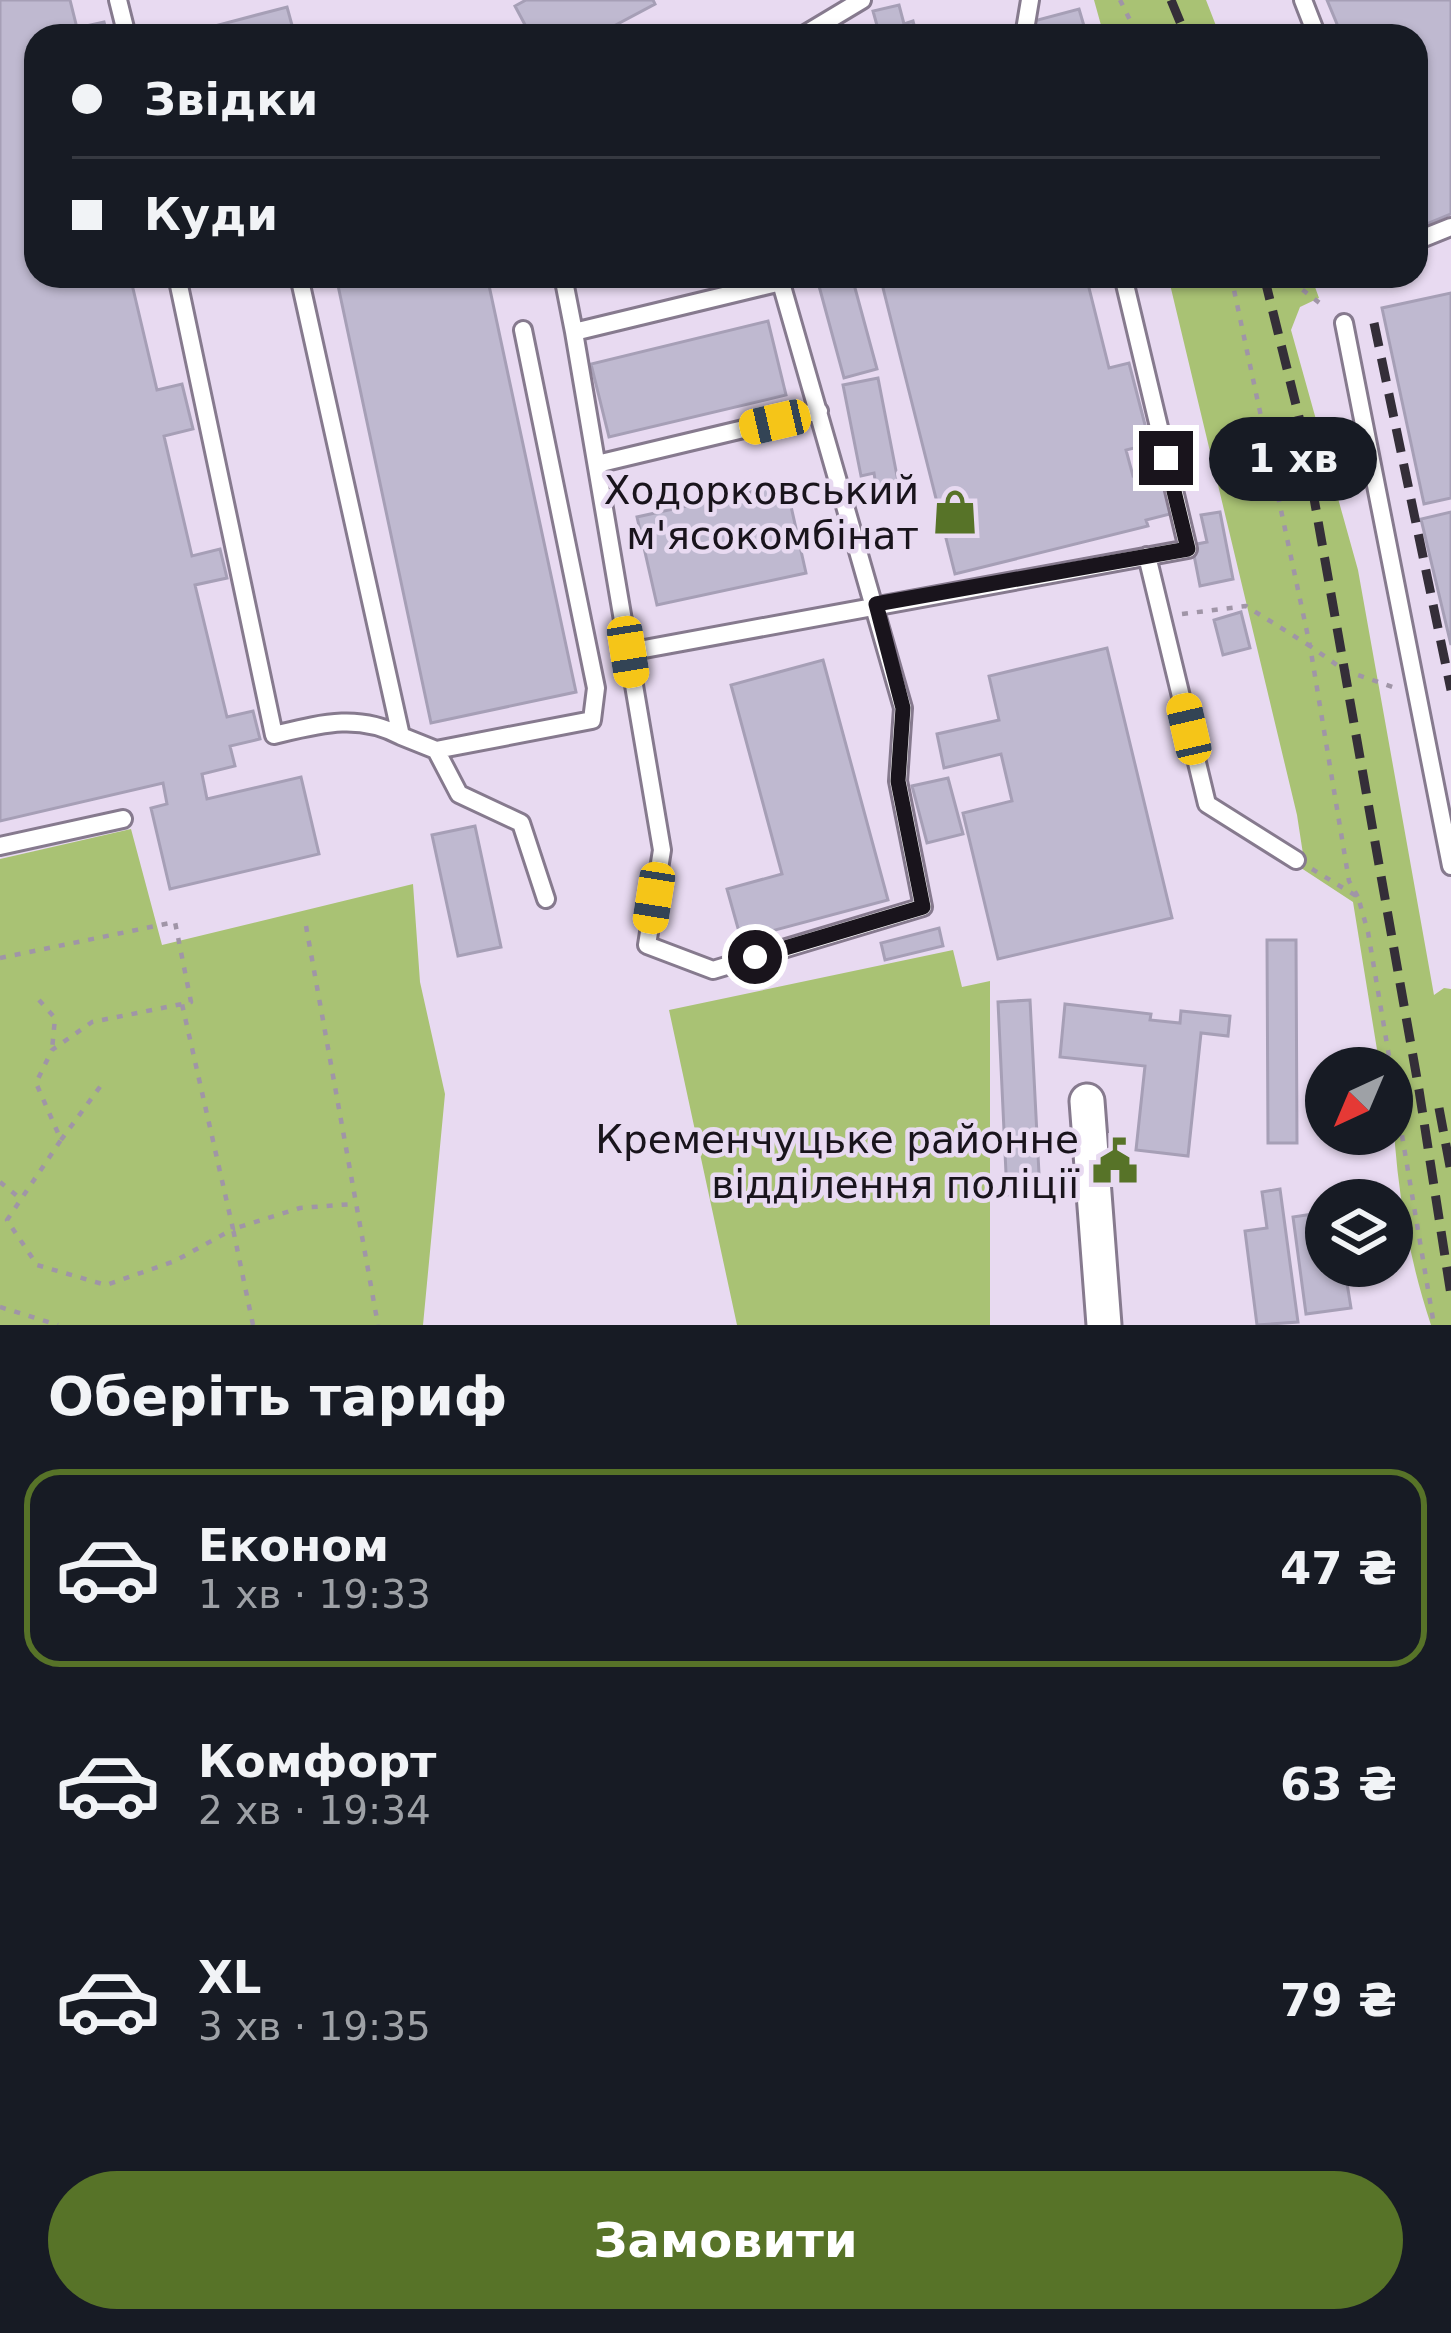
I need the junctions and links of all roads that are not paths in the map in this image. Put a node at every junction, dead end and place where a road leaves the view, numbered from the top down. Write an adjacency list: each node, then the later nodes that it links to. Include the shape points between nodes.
1 (862, 0): 2 (lane)
2 (822, 24)
3 (180, 288): 17 (lane, via 274,735 335,720 377,723)
4 (301, 288): 17 (lane)
5 (565, 288): 11 (lane)
6 (745, 288): 11 (lane)
7 (783, 288): 12 (lane)
8 (1126, 288): 14 (lane, via 1188,549)
9 (1344, 323): 22 (lane)
10 (523, 330): 18 (lane, via 596,688 592,720)
11 (574, 332): 13 (lane)
12 (819, 411): 13 (lane); 15 (lane)
13 (597, 464): 16 (lane)
14 (1147, 556): 15 (lane); 21 (lane, via 1208,803)
15 (876, 604): 16 (lane); 16 (lane, via 903,708 898,781 923,907 713,970 647,945 662,850)
16 (628, 652)
17 (401, 736): 18 (lane)
18 (436, 750): 23 (lane, via 459,794 521,823)
19 (123, 819): 20 (lane)
20 (0, 846)
21 (1296, 860)
22 (1451, 866)
23 (546, 899)
24 (1087, 1101): 25 (street)
25 (1104, 1325)

